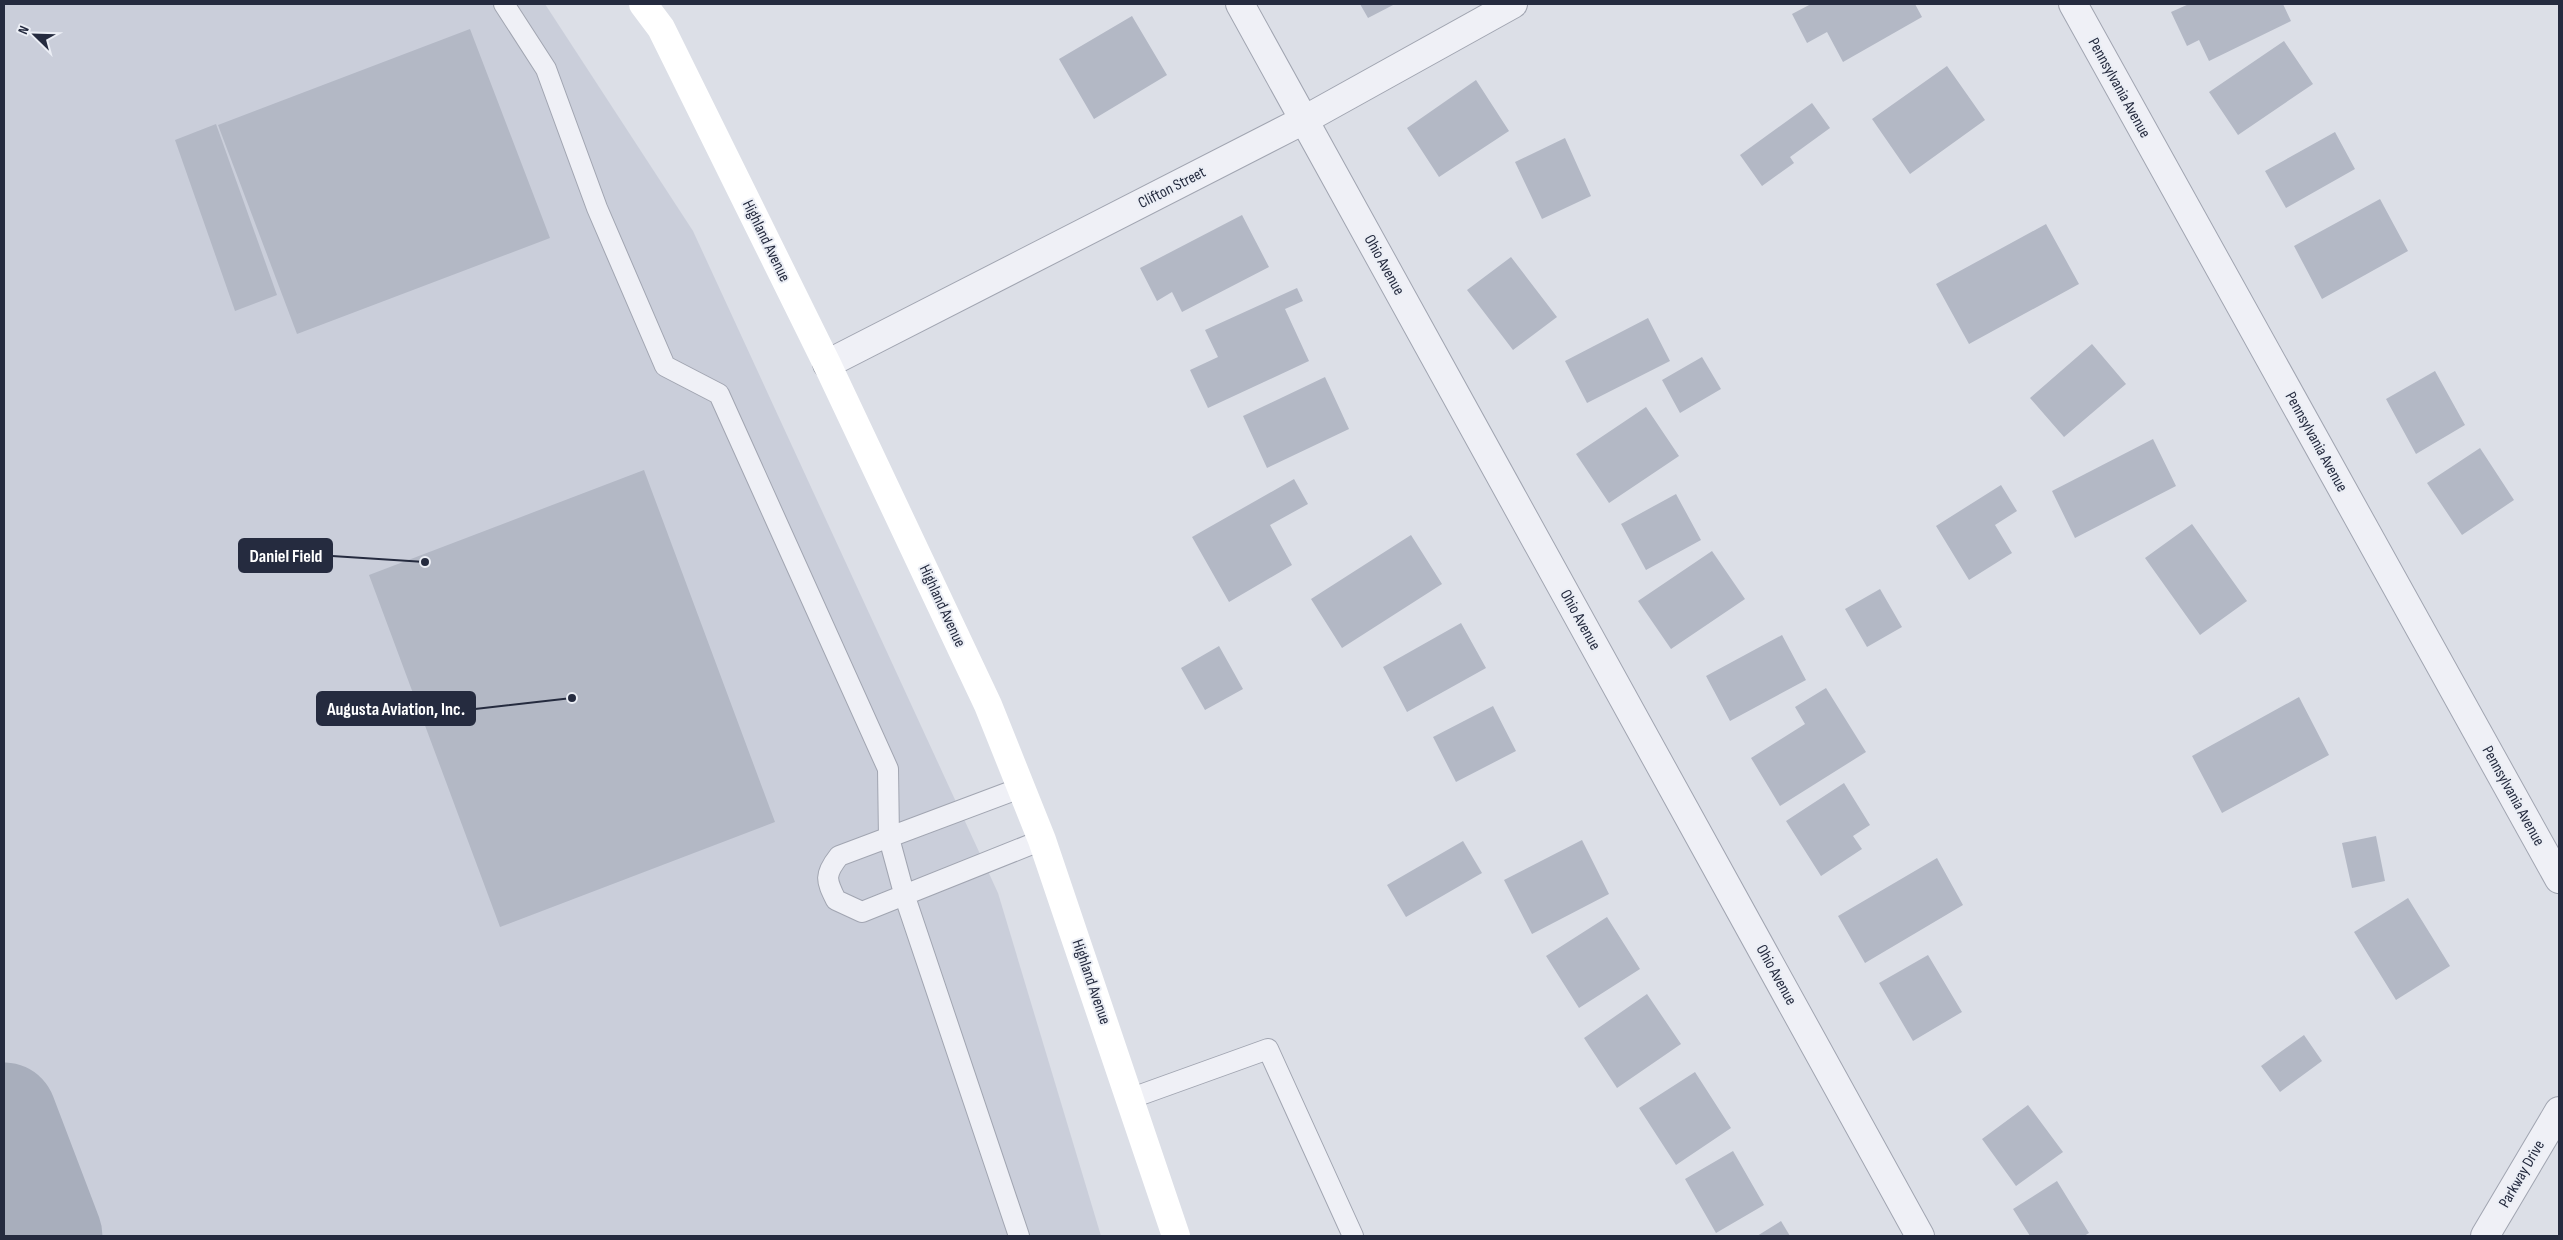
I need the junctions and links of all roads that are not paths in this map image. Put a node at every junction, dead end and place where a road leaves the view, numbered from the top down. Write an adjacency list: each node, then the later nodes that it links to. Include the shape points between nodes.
1 (504, 4): 9 (lane, via 546,69 597,208 665,366 720,394 888,769)
2 (643, 4): 7 (main road, Highland Avenue, via 661,28)
3 (1240, 4): 6 (street, Ohio Avenue)
4 (1513, 4): 6 (street, Clifton Street)
5 (2072, 4): 11 (street, Pennsylvania Avenue)
6 (1304, 120): 7 (street, Clifton Street); 18 (street, Ohio Avenue)
7 (827, 364): 8 (main road, Highland Avenue, via 988,705)
8 (1020, 788): 9 (lane); 10 (main road, Highland Avenue)
9 (889, 838): 12 (lane); 12 (lane, via 839,856 829,869 829,885 836,900 862,912)
10 (1042, 840): 12 (lane); 13 (main road, Highland Avenue)
11 (2559, 879)
12 (905, 897): 15 (lane)
13 (1129, 1099): 16 (main road, Highland Avenue); 17 (lane, via 1268,1049)
14 (2559, 1111): 19 (street, Parkway Drive)
15 (1019, 1236)
16 (1176, 1236)
17 (1353, 1236)
18 (1920, 1236)
19 (2486, 1236)

